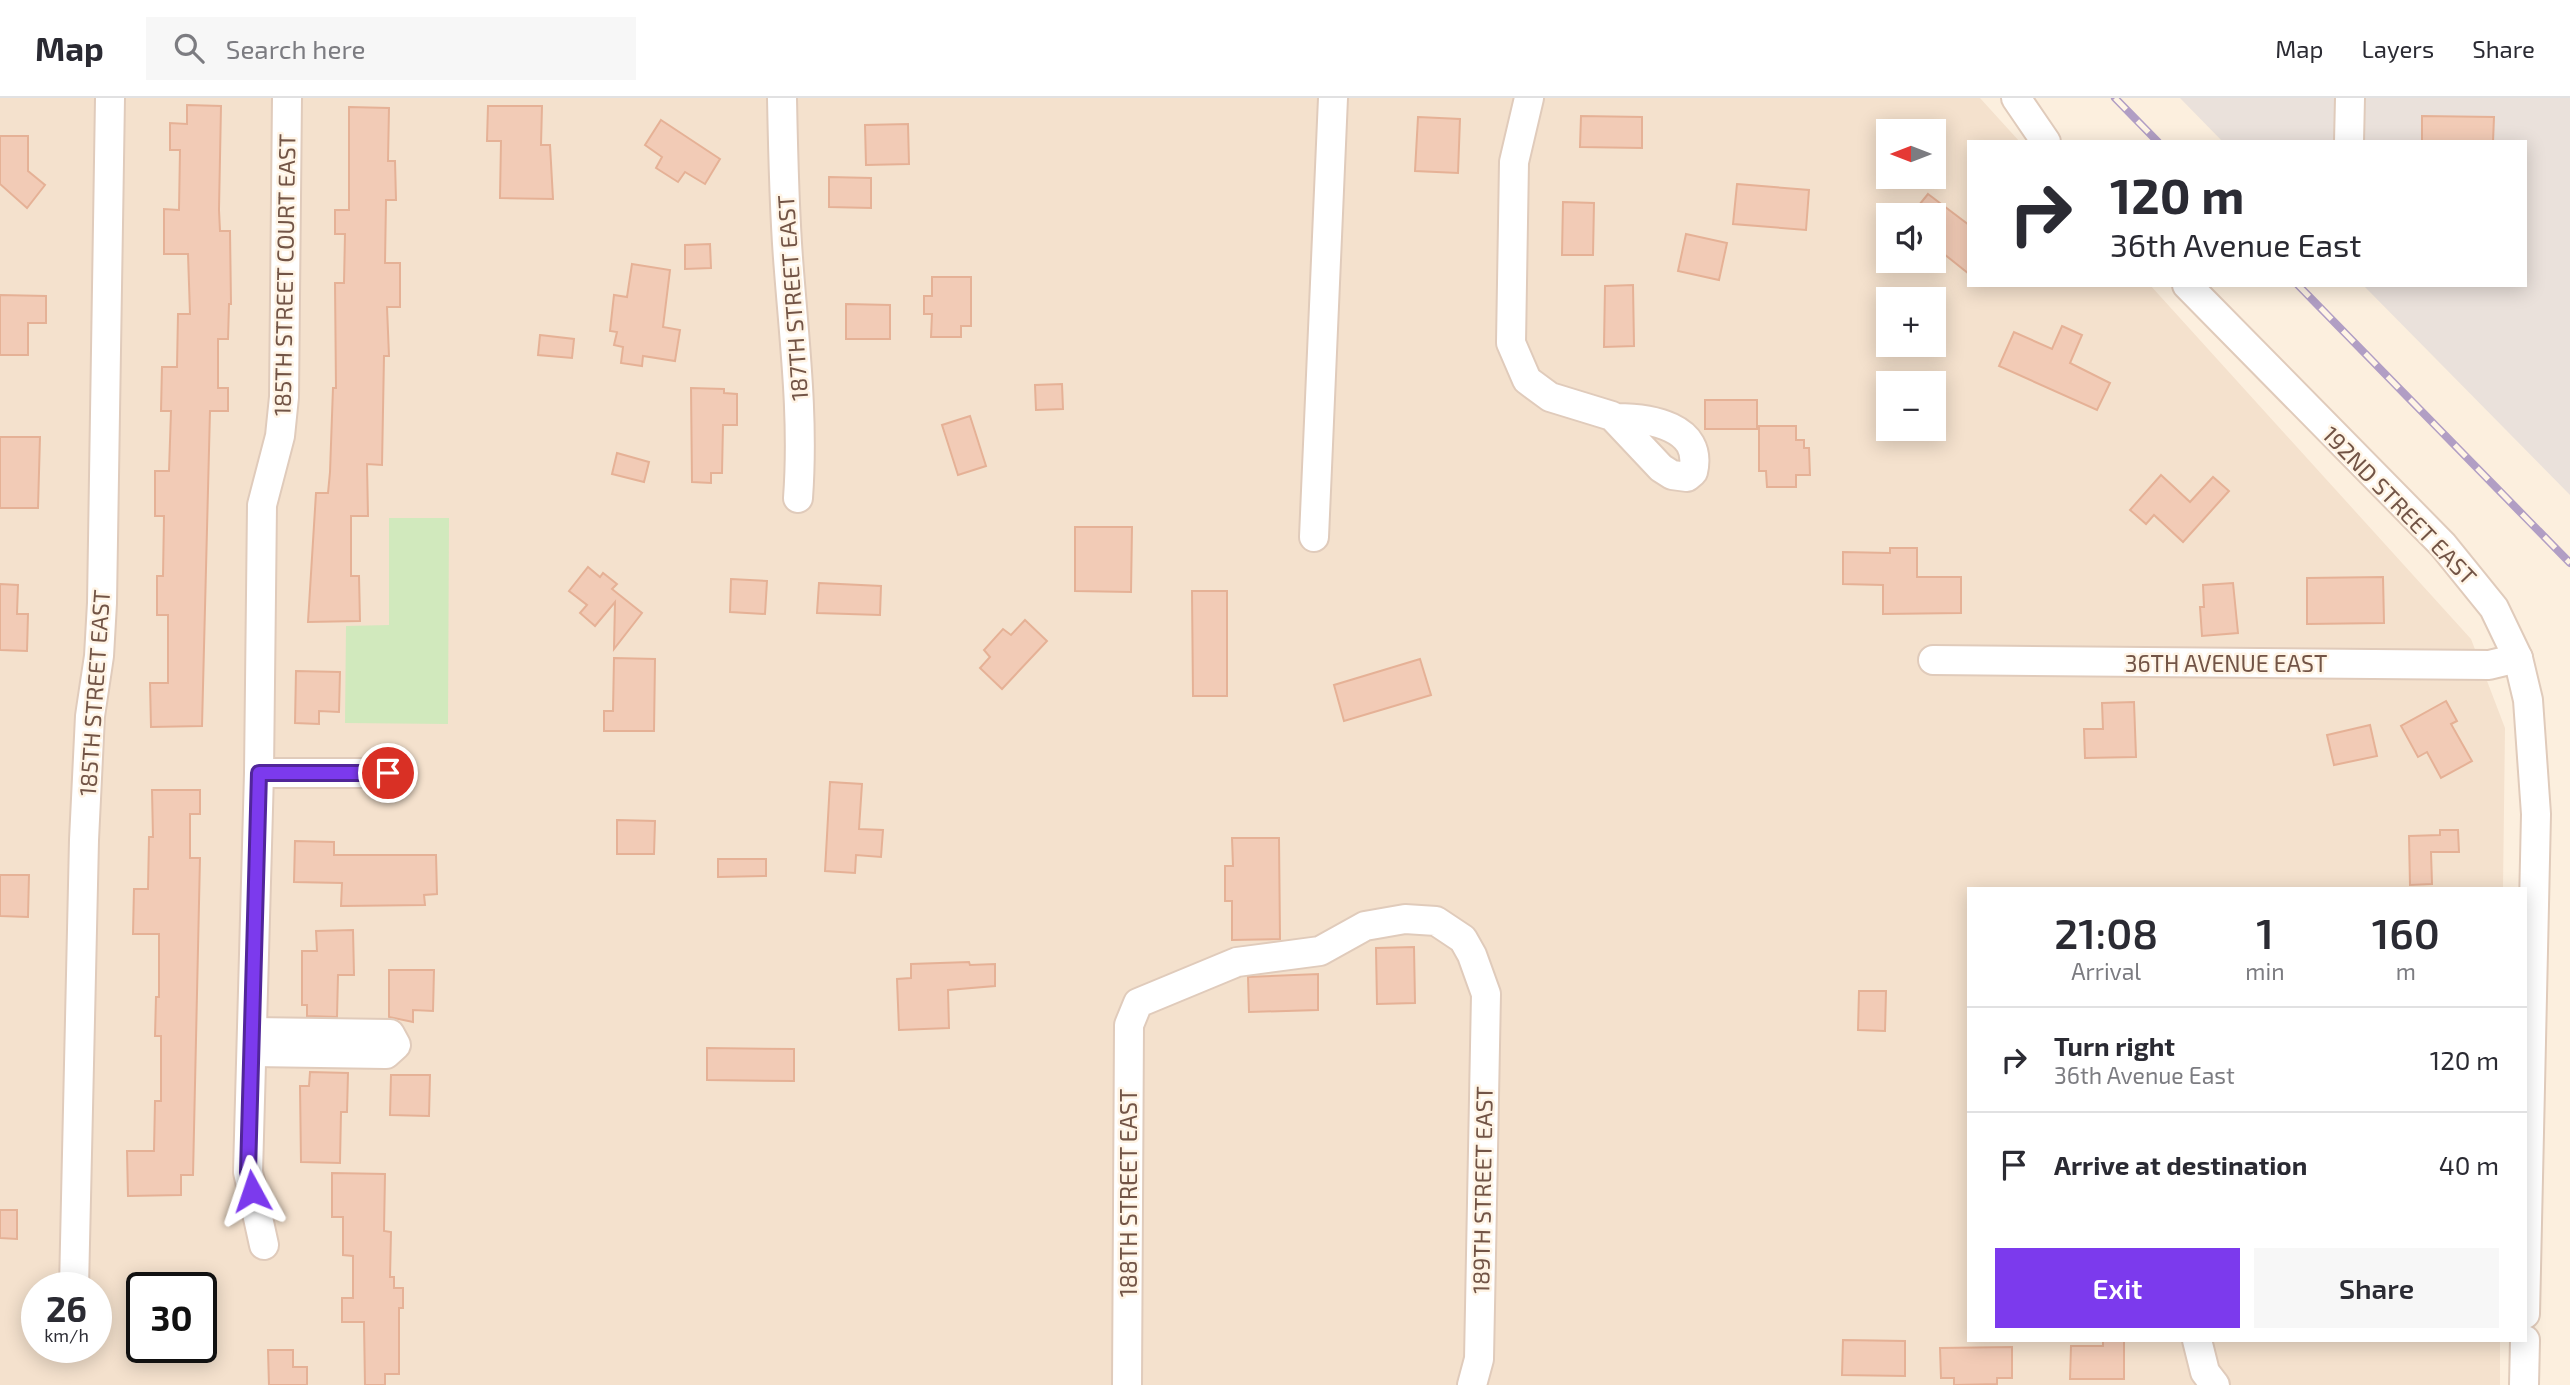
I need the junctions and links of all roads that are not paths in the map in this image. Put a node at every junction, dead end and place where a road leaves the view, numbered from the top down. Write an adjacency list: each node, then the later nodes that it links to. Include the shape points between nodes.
1 (110, 98): 21 (street, 185TH STREET EAST, via 103,603 90,716 84,841)
2 (287, 98): 16 (street, 185TH STREET COURT EAST, via 284,397 280,436 262,505)
3 (782, 98): 12 (street, 187TH STREET EAST, via 784,194 802,444)
4 (1333, 98): 13 (street)
5 (1529, 98): 11 (street, via 1514,162 1511,343 1527,380 1550,397)
6 (2016, 98): 8 (street)
7 (2350, 98): 9 (street)
8 (2045, 140)
9 (2349, 140)
10 (2188, 287): 14 (street, 192ND STREET EAST, via 2443,545 2494,608)
11 (1616, 418)
12 (798, 498)
13 (1314, 537)
14 (2518, 658): 15 (street, 36TH AVENUE EAST, via 2489,665); 19 (street, 192ND STREET EAST, via 2530,724 2536,814)
15 (1933, 660)
16 (259, 773): 17 (street); 20 (street, 185TH STREET COURT EAST, via 248,1172)
17 (388, 773)
18 (1138, 1003): 24 (street, 188TH STREET EAST, via 1129,1025); 25 (street, 189TH STREET EAST, via 1237,962 1320,951 1365,926 1405,919 1436,921 1463,939 1486,995 1479,1359)
19 (2527, 1229)
20 (264, 1245)
21 (74, 1272)
22 (2198, 1342): 26 (street, via 2205,1372)
23 (2525, 1342): 27 (street)
24 (1128, 1385)
25 (1472, 1385)
26 (2215, 1385)
27 (2524, 1385)

